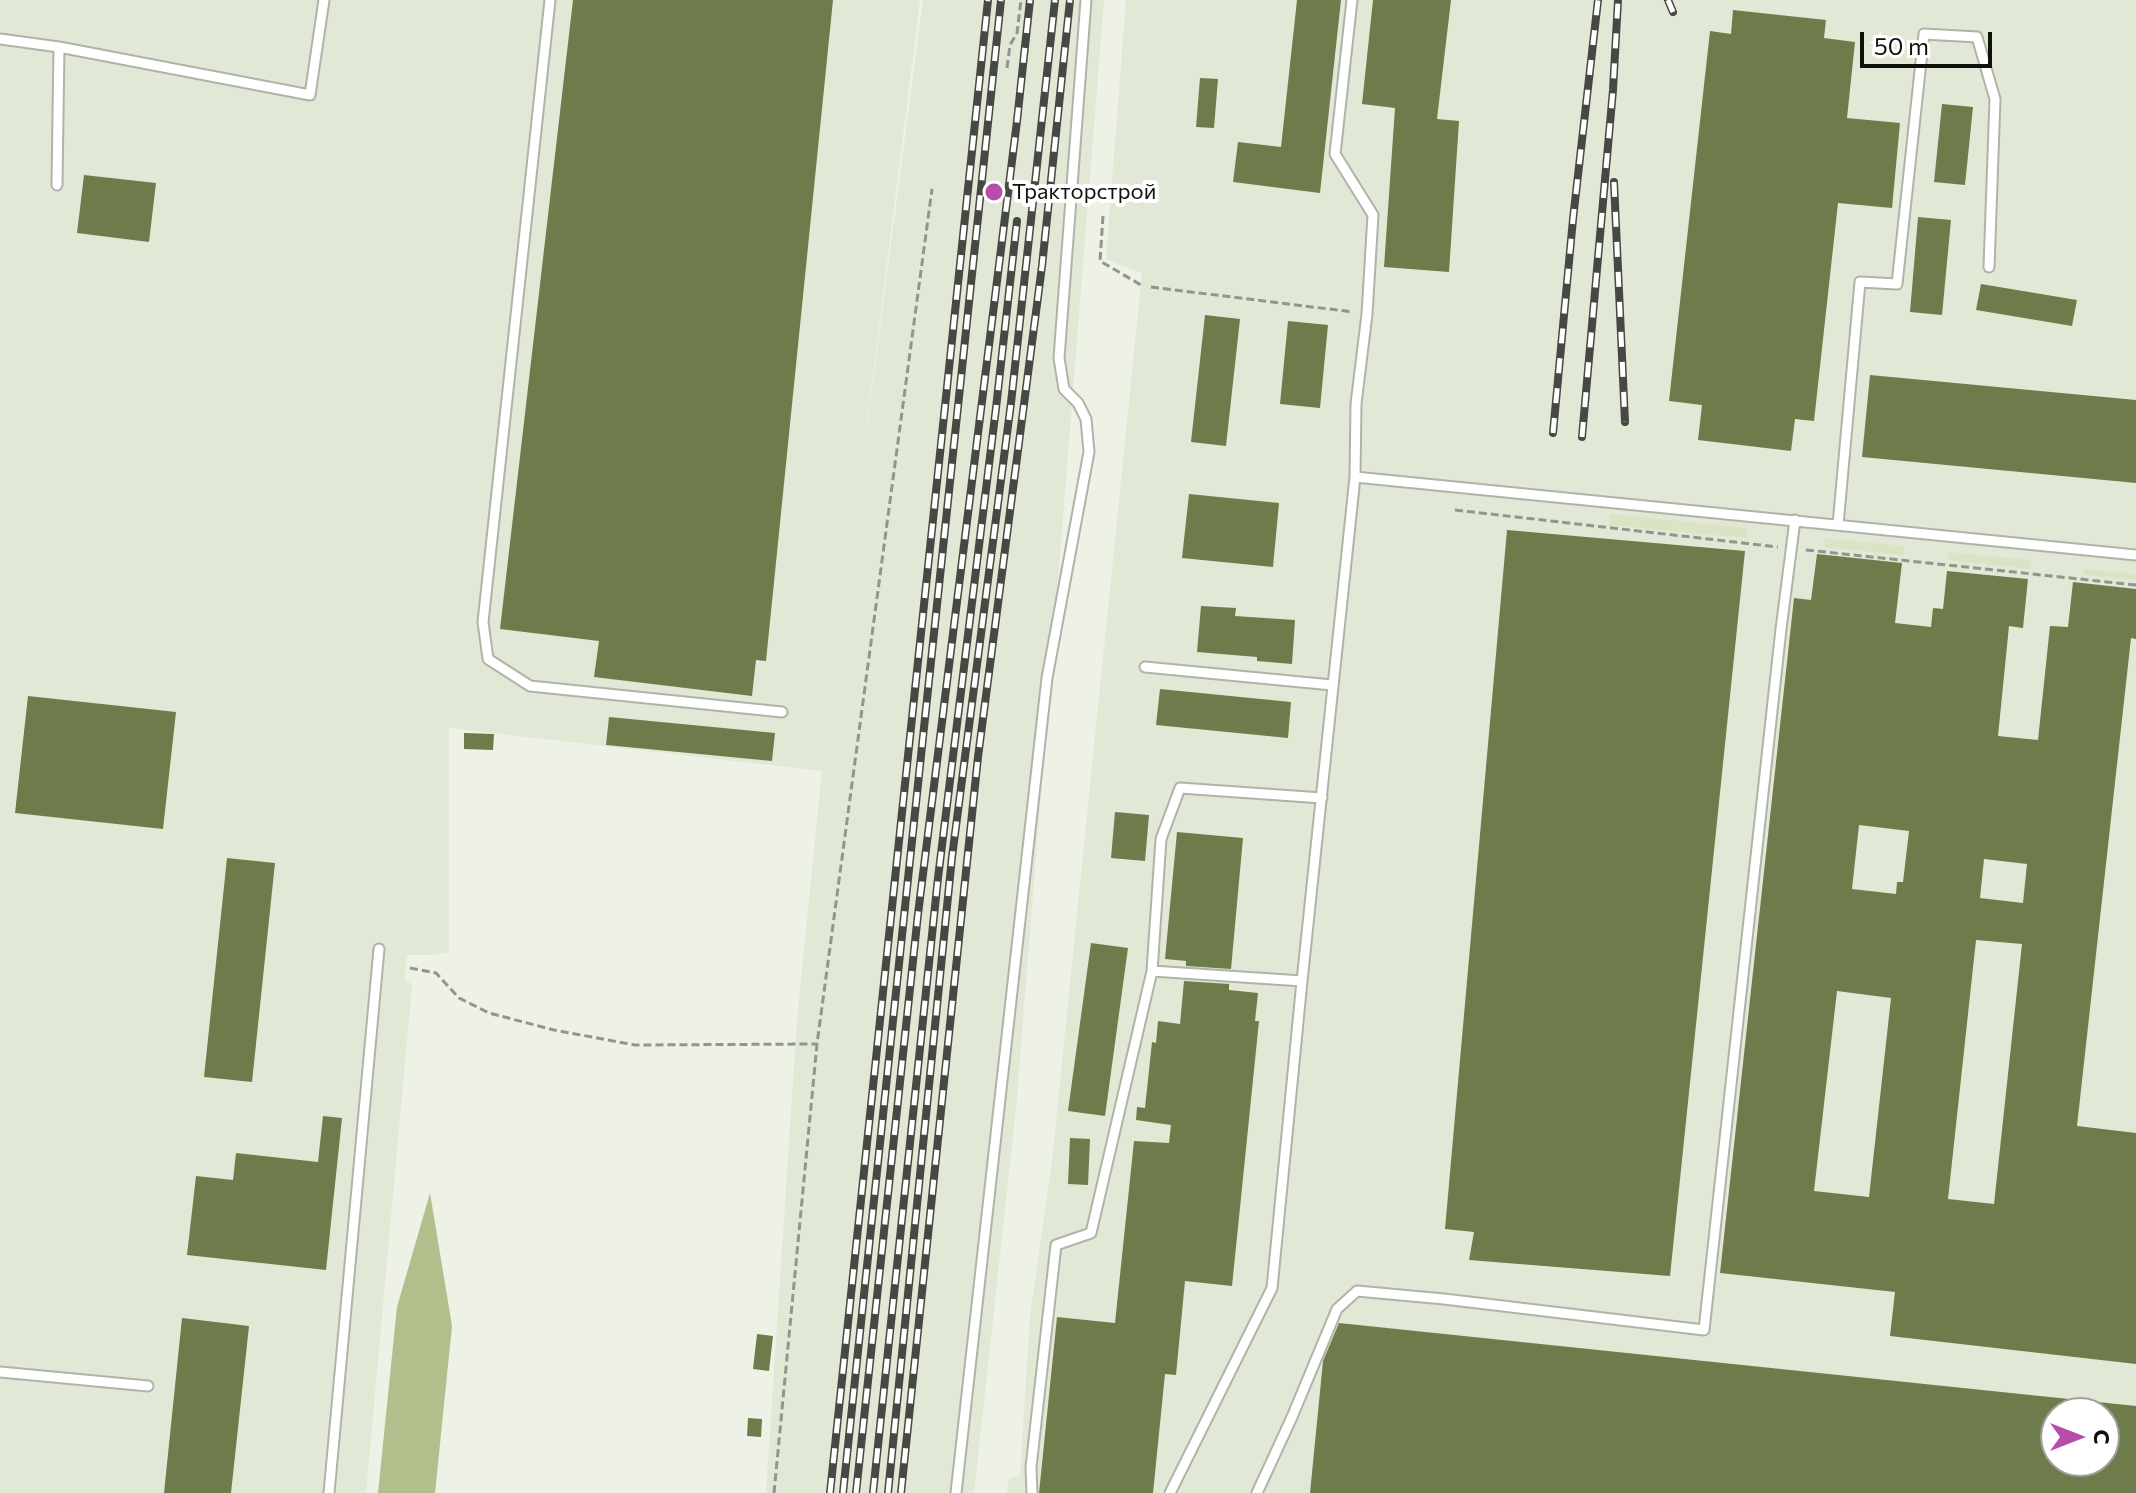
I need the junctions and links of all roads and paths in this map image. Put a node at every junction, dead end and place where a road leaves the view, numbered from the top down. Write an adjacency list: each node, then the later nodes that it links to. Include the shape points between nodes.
1 (324, 0): 7 (lane, via 310,95)
2 (550, 0): 22 (lane, via 483,622 488,659 530,686)
3 (1021, 0): 8 (path)
4 (1086, 0): 33 (lane, via 1059,358 1064,389 1086,419 1089,452 1047,678)
5 (1352, 0): 15 (lane, via 1335,154 1373,215)
6 (0, 39): 7 (lane)
7 (59, 47): 9 (lane)
8 (1007, 68)
9 (57, 185)
10 (932, 189): 28 (path)
11 (1103, 216): 13 (path, via 1100,261)
12 (1989, 267): 18 (lane, via 1995,99 1977,37 1924,34 1897,284 1860,282)
13 (1141, 285)
14 (1151, 287): 15 (path)
15 (1367, 314): 16 (lane, via 1356,404)
16 (1355, 477): 17 (lane); 21 (lane)
17 (1795, 520): 18 (lane); 36 (lane, via 1704,1330 1357,1291 1337,1309)
18 (1838, 525): 19 (lane)
19 (2136, 555)
20 (1145, 667): 21 (lane)
21 (1332, 685): 23 (lane)
22 (782, 712)
23 (1322, 798): 26 (lane, via 1180,788 1161,839); 27 (lane)
24 (379, 949): 31 (lane)
25 (410, 968): 28 (path, via 436,973 459,998 489,1013 567,1033 635,1045)
26 (1152, 971): 27 (lane); 34 (lane, via 1091,1233 1056,1245)
27 (1302, 981): 35 (lane, via 1272,1288)
28 (817, 1044): 32 (path)
29 (0, 1372): 30 (lane)
30 (148, 1386)
31 (329, 1493)
32 (774, 1493)
33 (956, 1493)
34 (1032, 1493)
35 (1170, 1493)
36 (1257, 1493)

